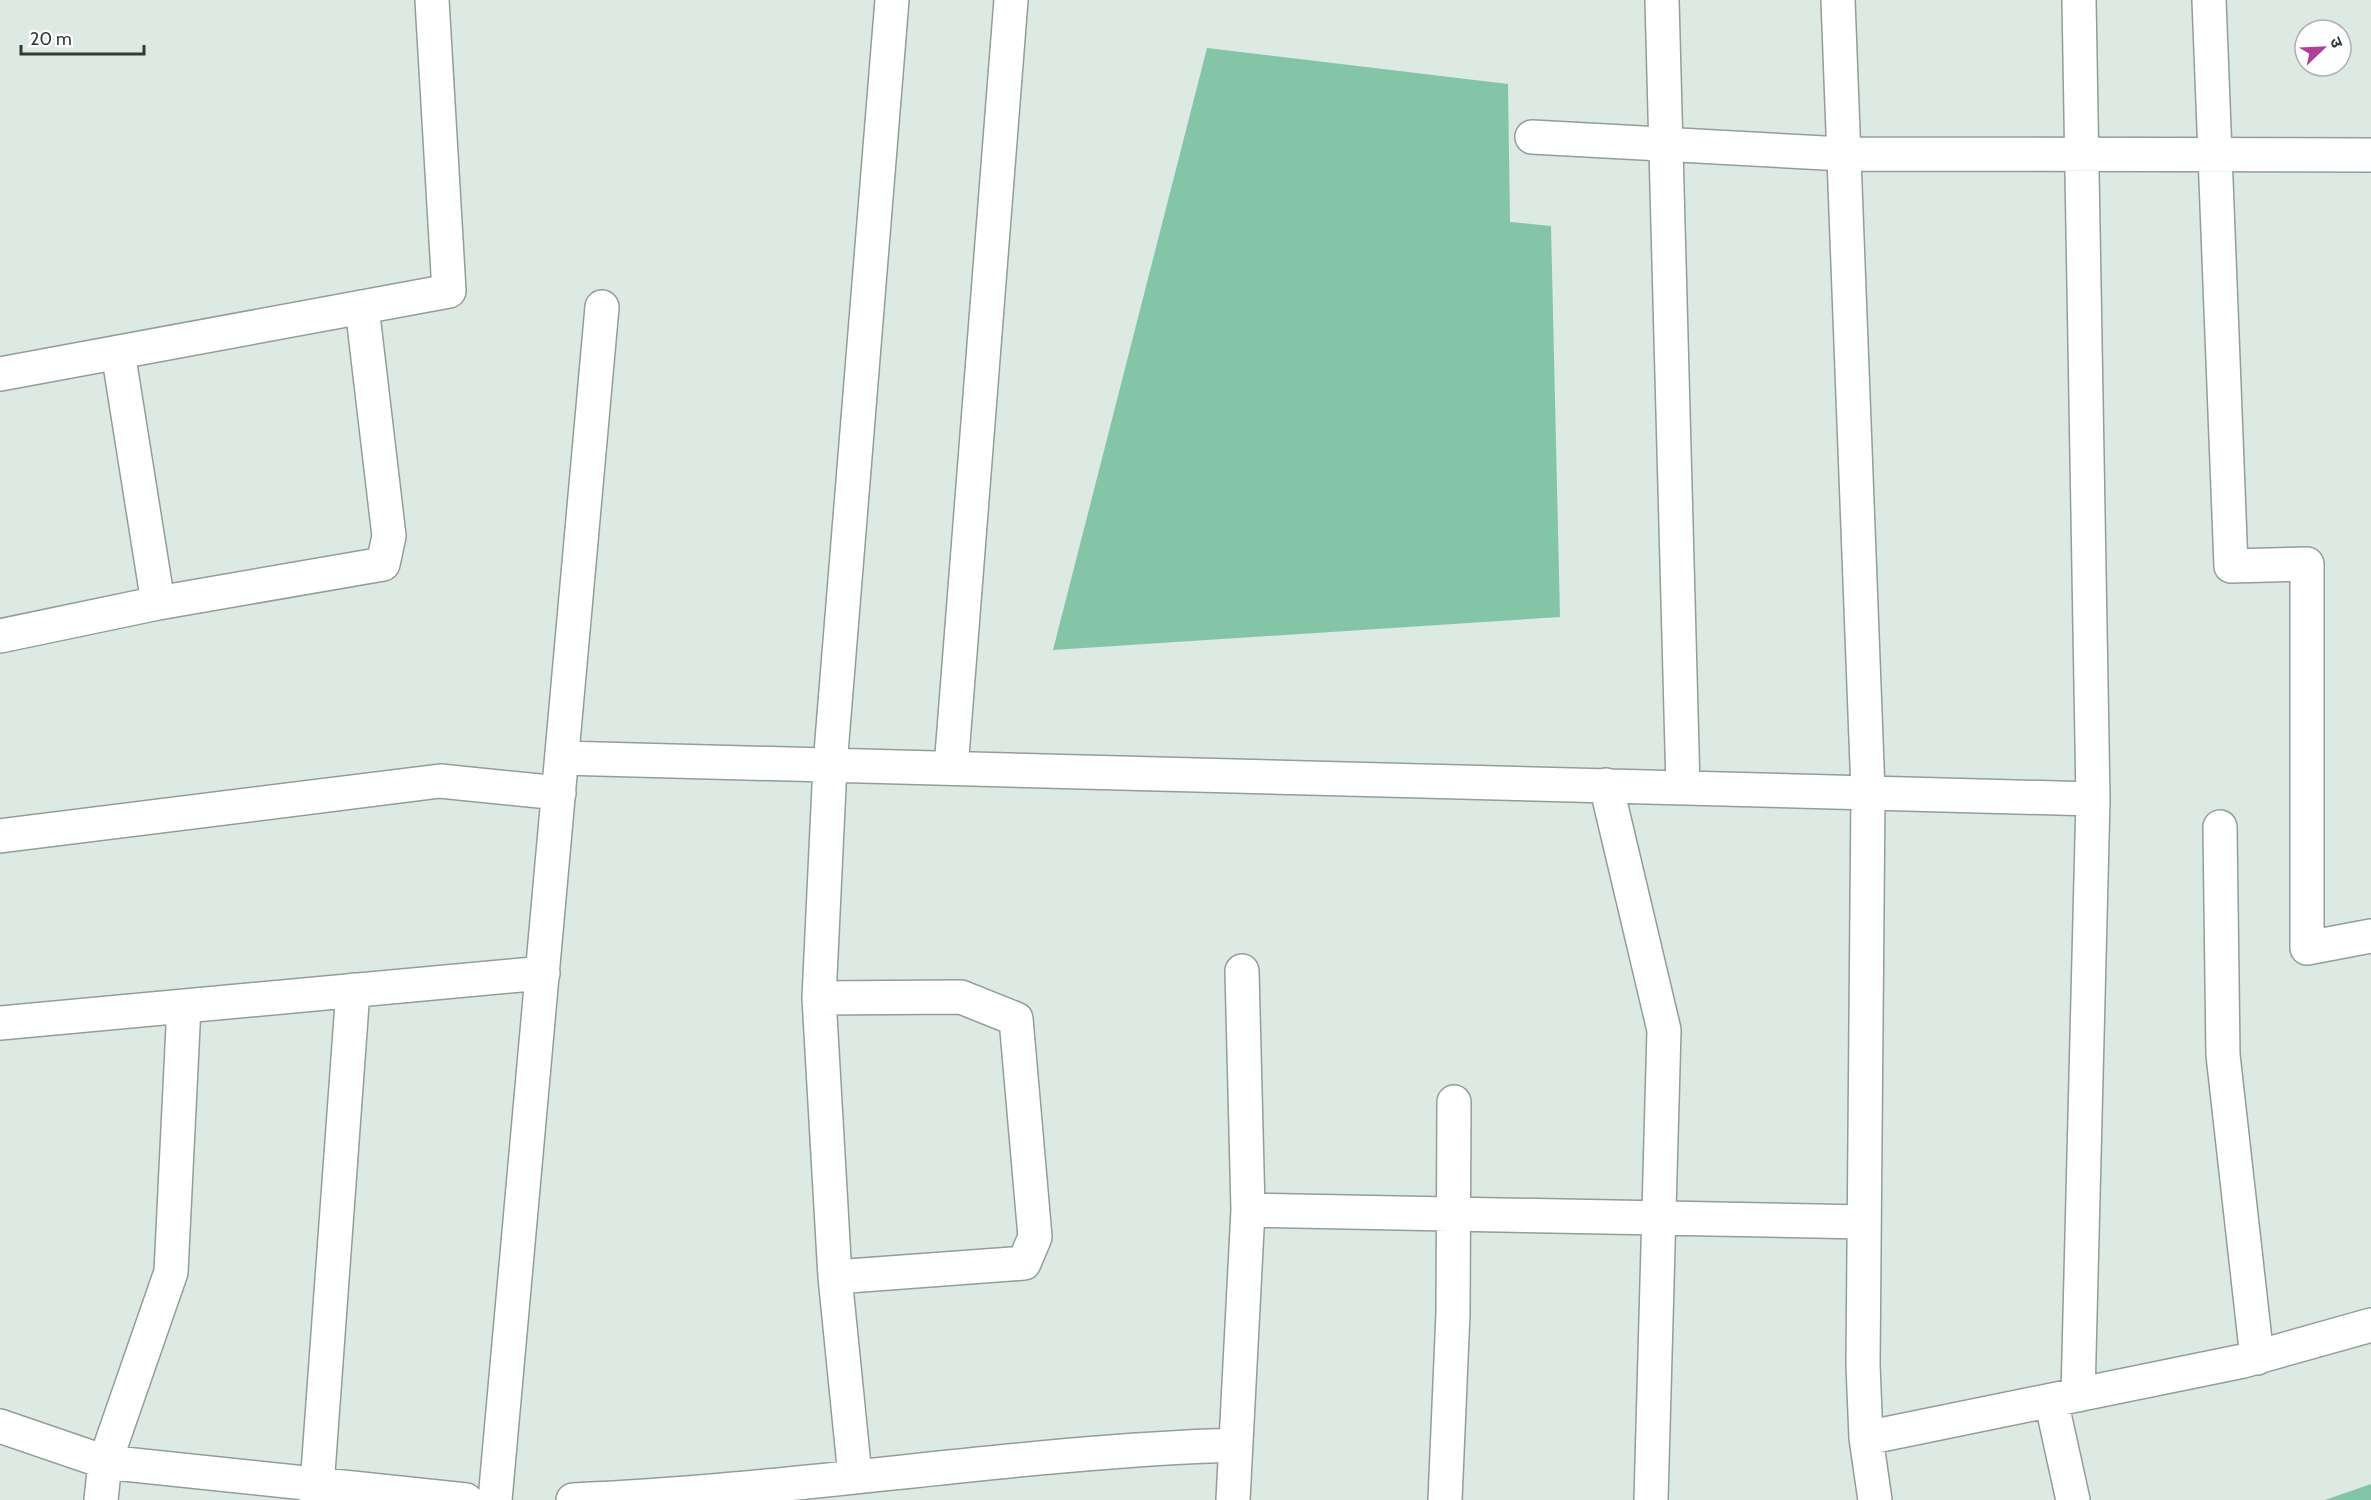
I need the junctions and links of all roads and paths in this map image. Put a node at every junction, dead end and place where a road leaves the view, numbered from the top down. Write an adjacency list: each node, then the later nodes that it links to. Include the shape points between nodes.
1 (432, 0): 14 (street, via 449,291)
2 (892, 0): 21 (street)
3 (1011, 0): 22 (street)
4 (1662, 0): 9 (street)
5 (1839, 0): 10 (street)
6 (2079, 0): 13 (street)
7 (2209, 0): 11 (street)
8 (1532, 137): 9 (street)
9 (1665, 144): 10 (street); 24 (street)
10 (1843, 154): 13 (street); 25 (street)
11 (2214, 155): 12 (street); 13 (street); 30 (street, via 2231,566 2307,564 2307,948)
12 (2371, 155)
13 (2081, 156): 27 (street)
14 (362, 307): 16 (street); 18 (street, via 389,536 383,564)
15 (602, 307): 20 (street)
16 (118, 352): 17 (street); 18 (street)
17 (0, 374)
18 (158, 603): 19 (street)
19 (0, 636)
20 (562, 758): 21 (street); 26 (street)
21 (830, 765): 22 (street); 34 (street)
22 (951, 768): 23 (street)
23 (1606, 785): 24 (street); 40 (street, via 1664,1030)
24 (1683, 788): 25 (street)
25 (1868, 792): 27 (street); 41 (street)
26 (559, 793): 29 (street, via 440,781); 32 (street)
27 (2093, 799): 45 (street)
28 (2220, 827): 44 (street, via 2223,1055)
29 (0, 836)
30 (2371, 936)
31 (1242, 971): 38 (street)
32 (543, 973): 33 (street); 54 (street)
33 (353, 990): 35 (street); 51 (street)
34 (819, 998): 42 (street); 42 (street, via 961,997 1016,1019 1035,1237 1024,1263)
35 (184, 1006): 36 (street); 49 (street, via 171,1272)
36 (0, 1023)
37 (1454, 1102): 39 (street)
38 (1248, 1210): 39 (street); 48 (street)
39 (1454, 1215): 40 (street); 57 (street)
40 (1660, 1219): 41 (street); 58 (street)
41 (1864, 1222): 47 (street)
42 (835, 1277): 50 (street)
43 (2371, 1325): 44 (street)
44 (2257, 1358): 45 (street)
45 (2065, 1398): 47 (street); 60 (street)
46 (0, 1426): 49 (street)
47 (1866, 1438): 59 (street)
48 (1235, 1445): 50 (street, via 1138,1448); 56 (street)
49 (105, 1462): 51 (street); 52 (street)
50 (855, 1476): 55 (street, via 669,1496)
51 (317, 1492): 53 (street)
52 (101, 1500)
53 (466, 1500)
54 (495, 1500)
55 (573, 1500)
56 (1233, 1500)
57 (1444, 1500)
58 (1651, 1500)
59 (1875, 1500)
60 (2073, 1500)

